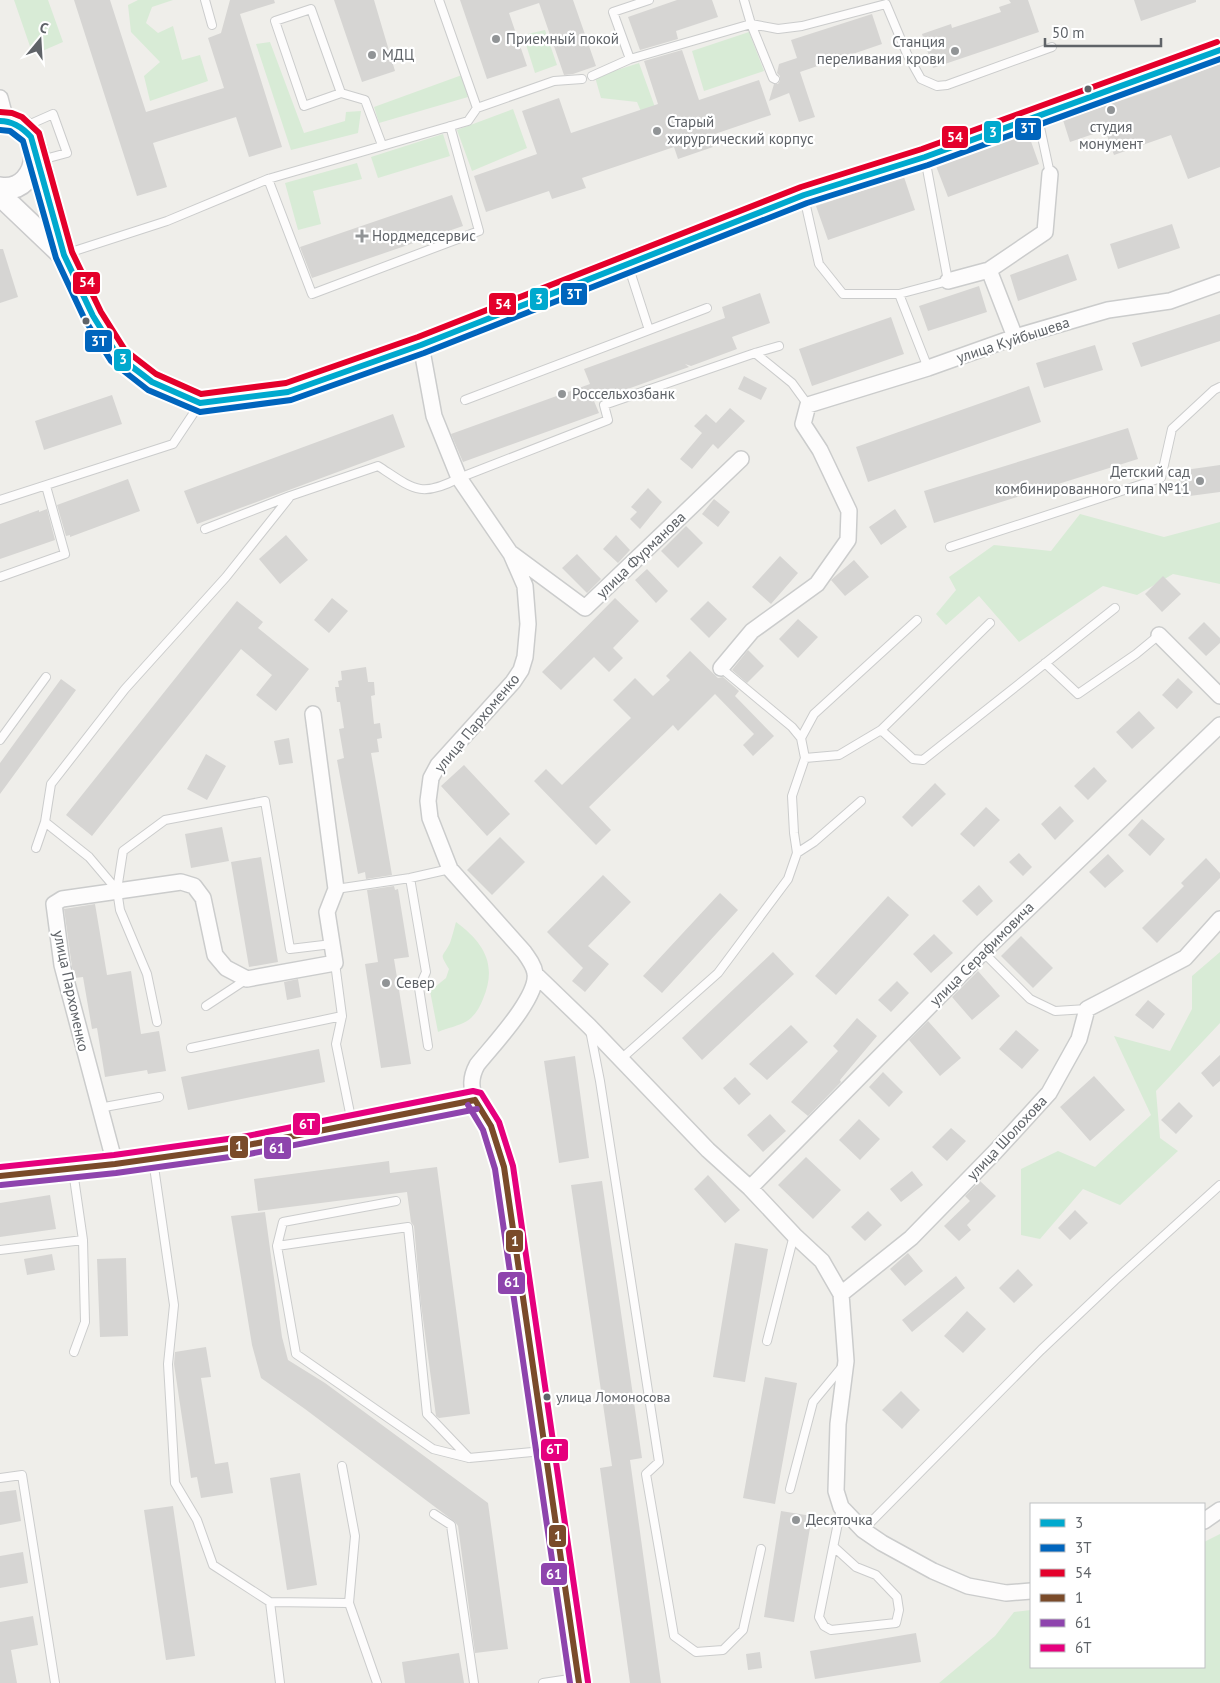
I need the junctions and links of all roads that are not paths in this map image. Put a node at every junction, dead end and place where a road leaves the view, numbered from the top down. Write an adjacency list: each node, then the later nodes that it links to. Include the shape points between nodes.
1 (205, 0): 7 (lane)
2 (439, 0): 16 (lane)
3 (649, 0): 10 (lane, via 612,12)
4 (744, 0): 6 (lane)
5 (887, 2): 6 (lane, via 802,26 778,29); 8 (lane, via 906,54 921,78 937,86)
6 (751, 24): 10 (lane); 12 (lane)
7 (212, 25)
8 (1052, 47)
9 (1220, 50): 17 (street)
10 (630, 59): 11 (lane)
11 (592, 76)
12 (775, 79)
13 (582, 80): 16 (lane, via 554,81)
14 (341, 93): 14 (lane, via 311,8 275,21 304,106); 20 (lane, via 365,100)
15 (0, 98): 18 (street)
16 (477, 108): 19 (lane, via 468,121)
17 (1037, 116): 22 (street); 23 (lane)
18 (10, 123): 21 (street, via 31,137); 21 (lane, via 53,114 68,153)
19 (450, 126): 20 (lane); 24 (lane, via 479,231 312,294)
20 (382, 145): 24 (lane)
21 (37, 154): 25 (street, via 28,177 18,184); 28 (street)
22 (924, 157): 27 (street); 31 (lane)
23 (1050, 174): 30 (street, via 1045,232)
24 (268, 179): 28 (lane, via 166,221)
25 (0, 188)
26 (0, 195): 28 (street)
27 (804, 195): 29 (street); 33 (lane, via 819,264 843,294)
28 (64, 255): 43 (street, via 93,316 118,356 152,382)
29 (627, 263): 35 (lane); 37 (street)
30 (989, 270): 31 (street); 36 (street)
31 (948, 281): 33 (lane)
32 (1220, 283): 36 (street, улица Куйбышева, via 1170,301 1108,310)
33 (899, 294): 40 (lane)
34 (707, 308): 35 (lane)
35 (649, 330): 42 (lane)
36 (1015, 338): 40 (street, улица Куйбышева)
37 (421, 345): 43 (street, via 288,392); 46 (street, улица Пархоменко, via 434,416)
38 (779, 346): 39 (lane)
39 (755, 353): 44 (lane, via 792,384); 46 (lane, via 604,405 608,420)
40 (928, 368): 44 (street, улица Куйбышева)
41 (1220, 387): 51 (lane, via 1172,428 1161,478)
42 (465, 400)
43 (200, 403): 47 (lane, via 172,444)
44 (808, 405): 59 (street, via 803,424 820,450 849,511 848,540 817,584 752,631)
45 (741, 460): 52 (street, улица Фурманова, via 585,608)
46 (458, 478): 48 (lane, via 442,487 426,490 408,486 378,466); 52 (street, улица Пархоменко)
47 (46, 486): 49 (lane); 53 (lane, via 65,554)
48 (290, 496): 50 (lane); 69 (lane, via 226,576 126,689 51,784)
49 (0, 500)
50 (205, 530)
51 (950, 548)
52 (511, 554): 72 (street, улица Пархоменко, via 525,586 528,624 521,670 438,765 431,778 430,818)
53 (0, 576)
54 (1115, 608): 58 (lane)
55 (917, 620): 65 (lane, via 814,714)
56 (990, 623): 64 (lane)
57 (1159, 635): 58 (lane, via 1078,694); 61 (street)
58 (1045, 663): 64 (lane, via 923,760 913,759)
59 (721, 668): 65 (lane)
60 (46, 677): 66 (lane)
61 (1220, 696)
62 (313, 714): 74 (street)
63 (1220, 726): 78 (street, улица Серафимовича)
64 (881, 730): 67 (lane, via 839,755)
65 (801, 738): 67 (lane)
66 (0, 740)
67 (805, 758): 71 (lane, via 792,796)
68 (860, 801): 71 (lane)
69 (45, 822): 70 (lane); 75 (lane, via 89,857)
70 (36, 848)
71 (797, 853): 89 (lane, via 788,879 718,973)
72 (450, 868): 73 (lane); 81 (street, улица Пархоменко, via 524,952)
73 (410, 878): 74 (lane); 87 (lane, via 426,972 419,988)
74 (336, 889): 77 (street, via 327,912)
75 (117, 890): 77 (lane, via 122,852 165,820 265,801 290,949); 80 (street, улица Пархоменко, via 181,882 194,886 203,898 215,955 226,968); 85 (lane, via 120,910 147,974); 92 (street, улица Пархоменко, via 62,899 54,904 62,965)
76 (1220, 919): 83 (street, via 1185,958)
77 (332, 944): 79 (street)
78 (983, 952): 83 (lane, via 1030,999 1055,1011); 99 (street, улица Серафимовича)
79 (335, 963): 80 (street); 84 (lane)
80 (247, 979): 82 (lane)
81 (538, 983): 86 (street); 91 (street, via 472,1075)
82 (206, 1006)
83 (1087, 1009): 105 (street, улица Шолохова, via 1079,1039 1049,1094 911,1238)
84 (342, 1016): 88 (lane); 93 (lane, via 336,1044)
85 (156, 1022)
86 (589, 1026): 89 (street); 120 (lane, via 602,1090 659,1462 646,1474 674,1636 696,1652 723,1650 743,1630)
87 (428, 1046)
88 (191, 1048)
89 (621, 1059): 99 (street, via 708,1150)
90 (159, 1097): 92 (lane)
91 (475, 1100): 93 (street); 109 (street, via 491,1126 504,1167)
92 (99, 1108): 95 (street, улица Пархоменко)
93 (352, 1124): 94 (street, via 243,1146)
94 (153, 1159): 95 (street); 122 (lane, via 174,1305 168,1364 175,1483 197,1520 214,1565)
95 (115, 1164): 96 (street)
96 (73, 1168): 97 (street); 102 (lane)
97 (0, 1176)
98 (1220, 1185): 118 (lane, via 1041,1350)
99 (750, 1188): 101 (street)
100 (396, 1201): 103 (lane, via 283,1222)
101 (794, 1235): 105 (street, via 822,1261); 106 (lane)
102 (83, 1240): 104 (lane); 107 (lane, via 85,1322)
103 (277, 1246): 110 (lane, via 296,1354 434,1449); 110 (lane, via 408,1227 427,1414)
104 (0, 1250)
105 (841, 1294): 108 (street)
106 (767, 1341)
107 (74, 1352)
108 (846, 1361): 113 (lane, via 813,1402); 114 (street, via 838,1424 836,1490)
109 (545, 1450): 110 (lane); 124 (street)
110 (470, 1458)
111 (342, 1466): 123 (lane, via 355,1536)
112 (0, 1478): 125 (lane, via 22,1475)
113 (790, 1489)
114 (841, 1507): 118 (street); 119 (lane)
115 (1220, 1510): 117 (street)
116 (434, 1514): 128 (lane, via 451,1525)
117 (1205, 1520)
118 (863, 1530): 121 (street, via 933,1571 968,1586 1006,1593)
119 (834, 1547): 119 (lane, via 856,1567 876,1575 897,1597 896,1623 831,1630 824,1626 819,1618)
120 (761, 1549)
121 (1030, 1591)
122 (270, 1602): 123 (lane); 126 (lane)
123 (349, 1603): 127 (lane)
124 (579, 1680): 129 (lane)
125 (55, 1683)
126 (280, 1683)
127 (378, 1683)
128 (474, 1683)
129 (543, 1683)

